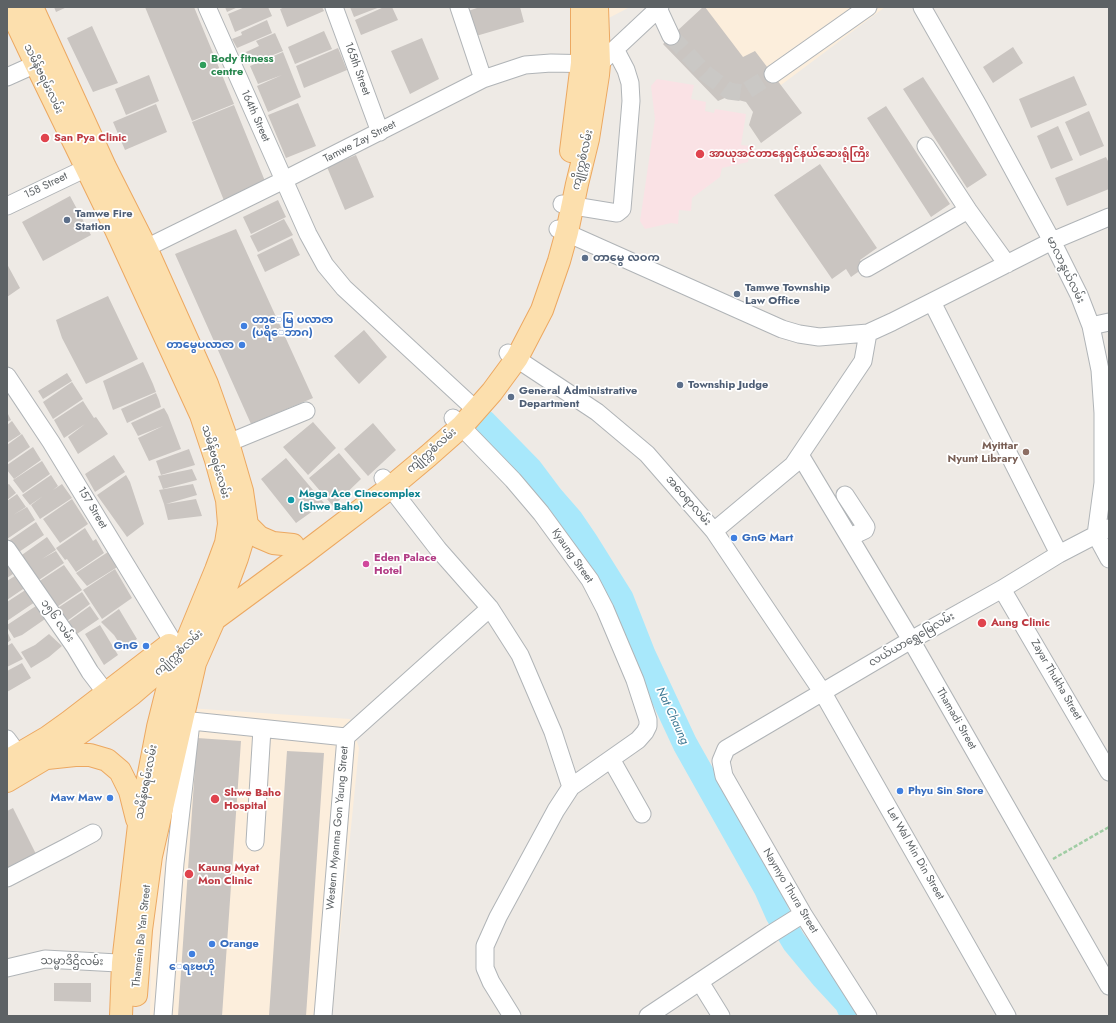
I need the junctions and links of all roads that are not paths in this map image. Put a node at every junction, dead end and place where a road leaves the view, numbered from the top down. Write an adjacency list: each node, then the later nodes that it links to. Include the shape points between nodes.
1 (9, 7): 13 (main road, သမိန်ဗရမ်းလမ်း)
2 (32, 7): 19 (main road, သမိန်ဗရမ်းလမ်း)
3 (207, 7): 20 (street, 164th Street)
4 (334, 7): 17 (street, 165th Street)
5 (459, 7): 16 (street)
6 (868, 7): 14 (street)
7 (922, 7): 26 (street, မာလာနွယ်လမ်း)
8 (659, 8): 10 (street); 11 (street)
9 (593, 9): 12 (main road, ကျိုက္ကစံလမ်း)
10 (672, 36)
11 (615, 49): 12 (street); 21 (street, via 630,83 622,209 617,213)
12 (591, 63): 16 (street, Tamwe Zay Street, via 525,65); 21 (main road, ကျိုက္ကစံလမ်း, via 588,138 577,184)
13 (36, 64): 15 (street); 19 (main road, သမိန်ဗရမ်းလမ်း)
14 (773, 74)
15 (7, 77)
16 (483, 78): 17 (street, Tamwe Zay Street)
17 (380, 132): 20 (street, Tamwe Zay Street)
18 (926, 146): 23 (street)
19 (94, 164): 22 (street, 158 Street); 27 (main road, သမိန်ဗရမ်းလမ်း)
20 (284, 180): 27 (street, Tamwe Zay Street); 37 (street, 164th Street, via 308,234 334,278)
21 (568, 205): 25 (main road, ကျိုက္ကစံလမ်း)
22 (7, 206)
23 (968, 210): 28 (street); 29 (street)
24 (1109, 217): 26 (street)
25 (562, 230): 33 (street, via 782,329 819,337); 34 (main road, ကျိုက္ကစံလမ်း, via 559,261 542,310)
26 (1052, 241): 28 (street); 32 (street, မာလာနွယ်လမ်း, via 1079,295)
27 (144, 261): 38 (main road, သမိန်ဗရမ်းလမ်း, via 207,384); 53 (main road, သမိန်ဗရမ်းလမ်း, via 168,341 201,415 227,500 229,524 226,543 216,570)
28 (1007, 264): 30 (street)
29 (867, 268)
30 (932, 302): 33 (street); 48 (street)
31 (1109, 322): 32 (street)
32 (1091, 326): 44 (street, မာလာနွယ်လမ်း, via 1100,370 1104,413)
33 (868, 333): 39 (street, via 863,361)
34 (512, 355): 37 (main road, ကျိုက္ကစံလမ်း, via 492,392); 43 (street, အဝေရာလမ်း, via 597,412 647,454)
35 (7, 376): 55 (street, 157 Street)
36 (306, 411): 38 (street)
37 (465, 414): 40 (main road, ကျိုက္ကစံလမ်း, via 428,456); 63 (street, Kyaung Street, via 513,480 542,513 590,580 606,609 648,720 646,732)
38 (228, 443): 42 (main road, သမိန်ဗရမ်းလမ်း, via 242,491)
39 (800, 455): 43 (street, via 793,465); 45 (street, Thamadi Street)
40 (387, 482): 46 (main road, ကျိုက္ကစံလမ်း); 52 (street, via 438,549); 53 (main road, ကျိုက္ကစံလမ်း, via 303,554)
41 (845, 495): 45 (street, via 866,527 865,530)
42 (247, 525): 46 (main road, via 259,537 273,543); 51 (main road, သမိန်ဗရမ်းလမ်း, via 238,558)
43 (714, 531): 57 (street, အဝေရာလမ်း)
44 (1102, 532): 48 (street, လယ်ယာရွှေမြေလမ်း); 49 (street)
45 (850, 537): 54 (street, Thamadi Street)
46 (293, 545): 51 (main road, ကျိုက္ကစံလမ်း)
47 (7, 549): 56 (street, ၁၅၆ လမ်း)
48 (1059, 554): 50 (street, လယ်ယာရွှေမြေလမ်း)
49 (1109, 559)
50 (1002, 589): 54 (street, လယ်ယာရွှေမြေလမ်း); 65 (street, Zayar Thukha Street)
51 (222, 596): 53 (main road, သမိန်ဗရမ်းလမ်း)
52 (490, 608): 60 (street, Western Myanma Gon Yaung Street); 67 (street, via 529,674 553,732)
53 (205, 619): 55 (main road, ကျိုက္ကစံလမ်း); 58 (main road, သမိန်ဗရမ်းလမ်း, via 195,663)
54 (911, 640): 57 (street, လယ်ယာရွှေမြေလမ်း); 79 (street, Thamadi Street)
55 (178, 646): 56 (main road, ကျိုက္ကစံလမ်း); 62 (main road, ကျိုက္ကစံလမ်း, via 132,694); 69 (main road, သမိန်ဗရမ်းလမ်း, via 162,710)
56 (106, 693): 61 (main road, ကျိုက္ကစံလမ်း, via 53,733)
57 (823, 693): 64 (street, လယ်ယာရွှေမြေလမ်း, via 726,749); 88 (street, Let Wal Min Din Street)
58 (187, 721): 59 (street); 72 (main road, သမိန်ဗရမ်းလမ်း); 73 (street)
59 (262, 729): 60 (street); 71 (street)
60 (346, 737): 83 (street, Western Myanma Gon Yaung Street)
61 (11, 751)
62 (44, 759): 66 (main road, ကျိုက္ကစံလမ်း); 69 (main road, via 90,755 107,760 120,771 130,791)
63 (611, 759): 67 (street); 68 (street)
64 (721, 761): 75 (street, Naymyo Thura Street, via 724,776)
65 (1109, 772)
66 (7, 781)
67 (571, 787): 84 (street, via 517,881 485,946 485,968)
68 (642, 814)
69 (139, 825): 76 (main road, သမိန်ဗရမ်းလမ်း)
70 (94, 832): 74 (street)
71 (255, 842)
72 (151, 856): 73 (street); 76 (main road, Thamein Ba Yan Street, via 141,930)
73 (175, 858): 82 (street)
74 (7, 878)
75 (799, 917): 78 (street); 87 (street, Naymyo Thura Street)
76 (131, 964): 77 (street, သမ္မာဒိဌိလမ်း, via 45,959); 80 (main road, သမိန်ဗရမ်းလမ်း); 81 (main road, Thamein Ba Yan Street)
77 (7, 968)
78 (700, 982): 85 (street); 86 (street)
79 (1109, 986)
80 (121, 1016)
81 (136, 1016)
82 (163, 1016)
83 (323, 1016)
84 (512, 1016)
85 (648, 1016)
86 (721, 1016)
87 (868, 1016)
88 (1007, 1016)

